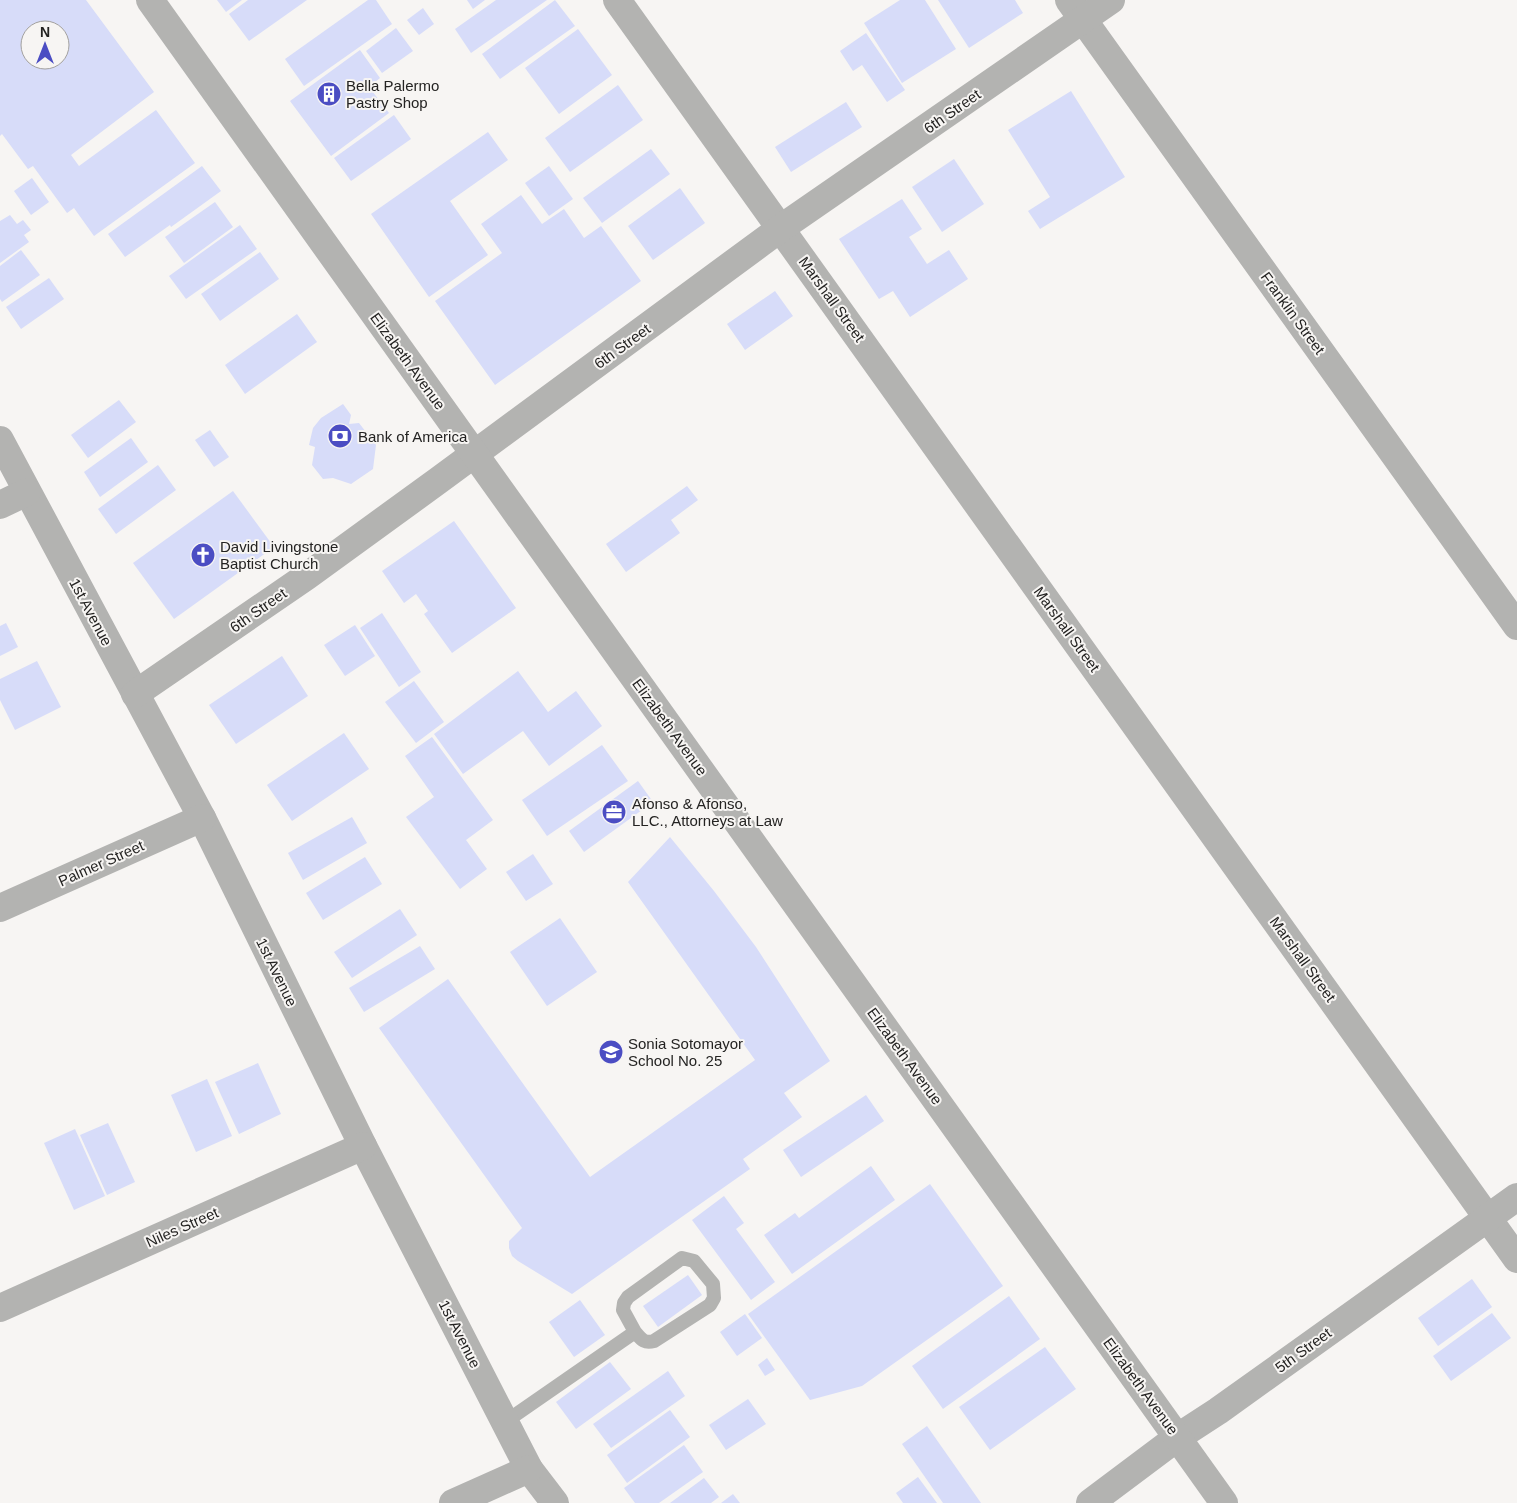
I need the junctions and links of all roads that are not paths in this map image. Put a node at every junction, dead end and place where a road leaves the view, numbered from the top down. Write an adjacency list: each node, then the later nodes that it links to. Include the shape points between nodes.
1 (150, 0): 7 (street, Elizabeth Avenue)
2 (617, 0): 5 (street, Marshall Street)
3 (1111, 0): 4 (street, 6th Street)
4 (1076, 10): 5 (street, 6th Street); 10 (street, Franklin Street)
5 (781, 228): 7 (street, 6th Street); 16 (street, Marshall Street)
6 (0, 440): 8 (street, 1st Avenue)
7 (475, 454): 11 (street, 6th Street, via 307,576); 21 (street, Elizabeth Avenue)
8 (27, 492): 9 (street); 11 (street, 1st Avenue)
9 (0, 505)
10 (1517, 626)
11 (135, 694): 12 (street, 1st Avenue)
12 (202, 818): 13 (street, Palmer Street); 14 (street, 1st Avenue)
13 (0, 908)
14 (363, 1146): 18 (street, Niles Street); 20 (street, 1st Avenue)
15 (1517, 1197): 16 (street, 5th Street)
16 (1487, 1218): 17 (street, Marshall Street); 21 (street, 5th Street)
17 (1517, 1259)
18 (0, 1308)
19 (635, 1332): 19 (lane, via 649,1343 710,1304 714,1298 713,1284 694,1261 682,1258 628,1297 623,1310); 20 (lane)
20 (505, 1422): 22 (street, 1st Avenue)
21 (1178, 1437): 25 (street, 5th Street); 26 (street, Elizabeth Avenue)
22 (529, 1469): 23 (street); 24 (street, 1st Avenue)
23 (453, 1503)
24 (554, 1503)
25 (1090, 1503)
26 (1224, 1503)

